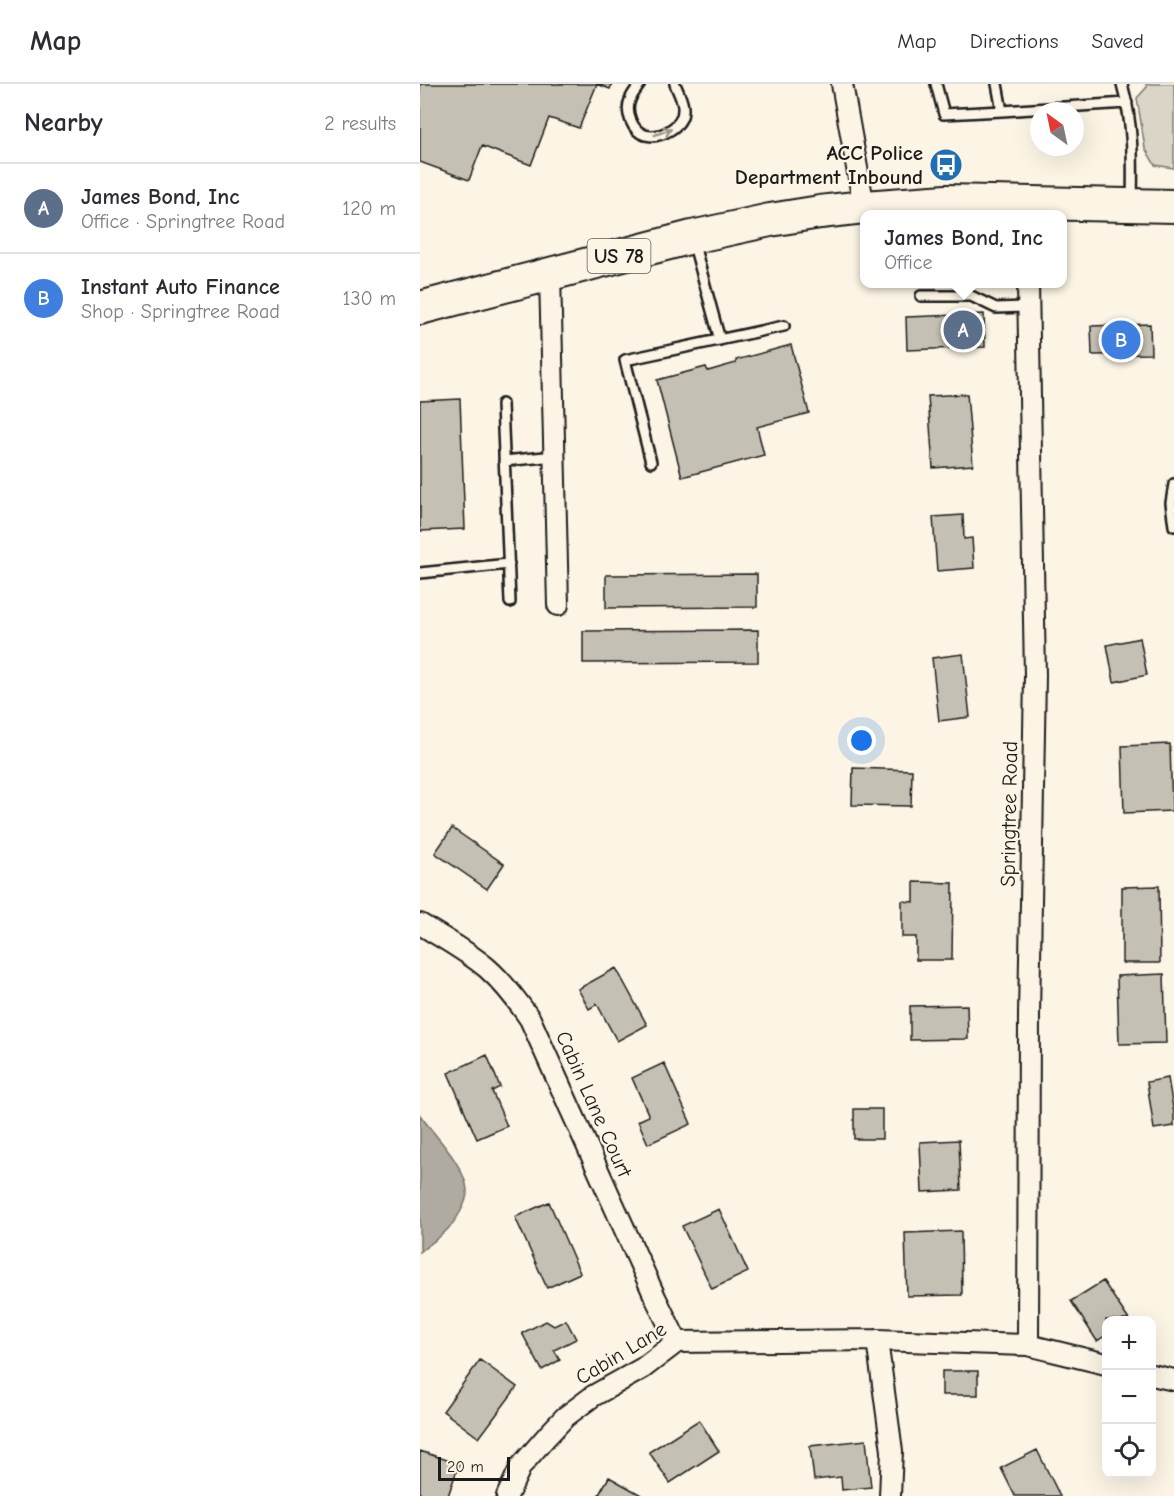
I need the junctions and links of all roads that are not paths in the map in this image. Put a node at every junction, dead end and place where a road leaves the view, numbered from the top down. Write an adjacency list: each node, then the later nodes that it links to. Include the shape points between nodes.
1 (640, 84): 2 (lane, one-way to 2, via 629,101 628,113 644,135 669,132 679,123 684,111)
2 (675, 84)
3 (842, 84): 11 (street)
4 (936, 84): 8 (lane, via 944,114)
5 (997, 84): 8 (lane)
6 (1122, 84): 7 (lane)
7 (1127, 103): 8 (lane); 9 (lane, via 1133,157)
8 (1002, 111)
9 (1131, 205): 10 (highway, US 78); 12 (highway, US 78)
10 (1174, 206)
11 (864, 207): 12 (highway, US 78, via 946,201); 13 (highway, US 78, via 770,220)
12 (1026, 208)
13 (692, 237): 14 (highway, US 78); 20 (lane)
14 (550, 274): 17 (highway, US 78); 22 (street)
15 (1028, 288): 18 (street, Springtree Road)
16 (921, 296): 18 (lane, via 971,296 996,308)
17 (420, 308)
18 (1029, 308): 34 (street, Springtree Road, via 1035,676)
19 (784, 326): 20 (lane)
20 (720, 340): 24 (lane, via 625,360)
21 (502, 404): 23 (lane)
22 (555, 456): 23 (lane); 30 (street)
23 (504, 461): 27 (lane)
24 (651, 462)
25 (1174, 484): 26 (lane)
26 (1174, 525)
27 (509, 564): 28 (lane); 29 (lane)
28 (420, 573)
29 (510, 602)
30 (558, 605)
31 (420, 924): 33 (street, Cabin Lane Court, via 487,968 530,1019)
32 (877, 1340): 33 (street, Cabin Lane); 34 (street, Cabin Lane); 39 (street, via 892,1451)
33 (677, 1342): 38 (street, Cabin Lane, via 565,1417 521,1466)
34 (1028, 1346): 35 (street, Cabin Lane)
35 (1102, 1363)
36 (1156, 1376): 37 (street)
37 (1174, 1380)
38 (507, 1496)
39 (890, 1496)

